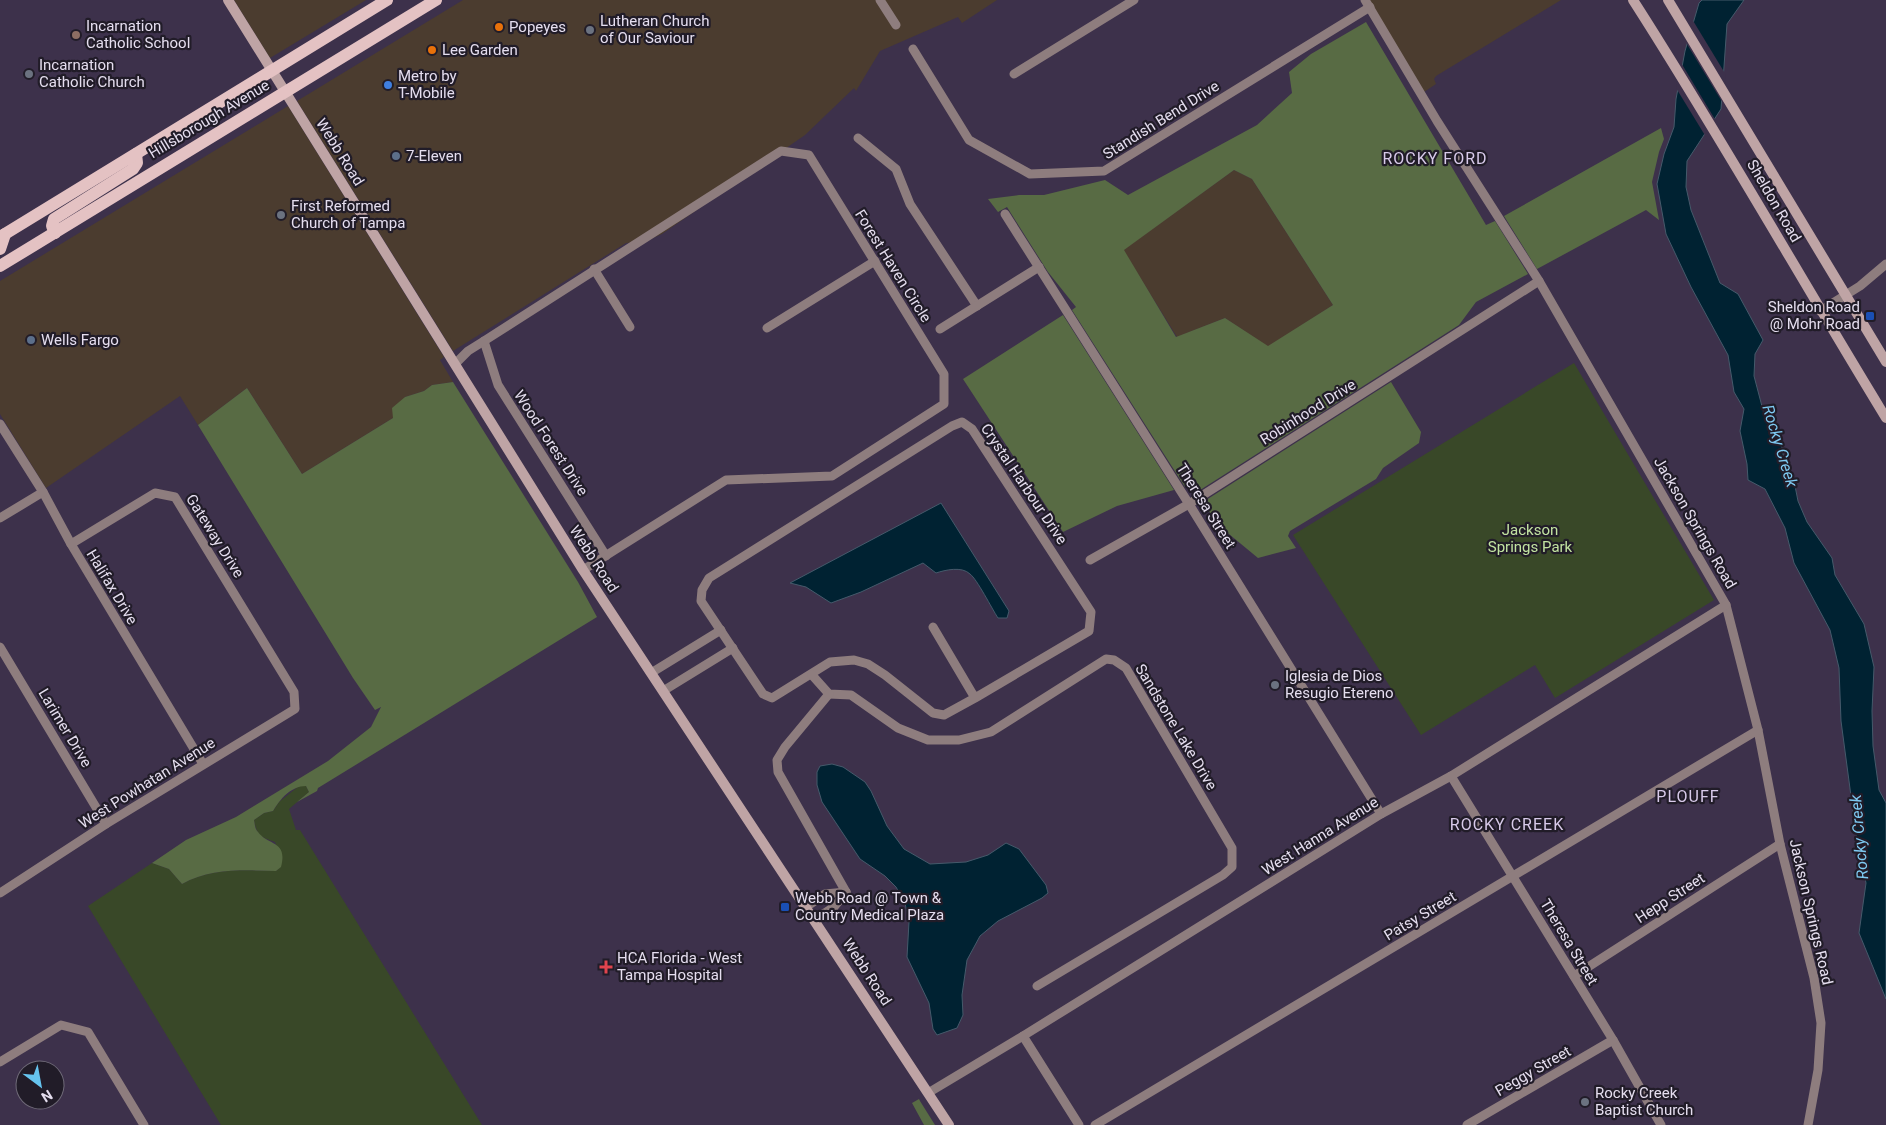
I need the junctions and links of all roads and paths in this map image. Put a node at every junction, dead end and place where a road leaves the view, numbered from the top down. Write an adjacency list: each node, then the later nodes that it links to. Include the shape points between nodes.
1 (228, 0): 11 (street, Webb Road)
2 (387, 0): 11 (main road, Hillsborough Avenue)
3 (436, 0): 13 (main road, Hillsborough Avenue)
4 (880, 0): 9 (street)
5 (1134, 0): 12 (street)
6 (1633, 0): 28 (street, Sheldon Road, via 1723,143)
7 (1668, 0): 26 (street, Sheldon Road)
8 (1367, 4): 10 (street, Standish Bend Drive, via 1104,171 1030,174 969,140); 25 (street, Jackson Springs Road)
9 (896, 25)
10 (913, 49)
11 (272, 71): 13 (street, Webb Road); 15 (main road, Hillsborough Avenue)
12 (1014, 74)
13 (285, 92): 17 (main road, Hillsborough Avenue); 34 (street, Webb Road)
14 (858, 138): 27 (street, via 896,169 910,204)
15 (136, 154): 17 (main road, via 137,163 133,169 54,219); 18 (main road, Hillsborough Avenue)
16 (1005, 214): 23 (street, Theresa Street)
17 (54, 233): 22 (main road, Hillsborough Avenue)
18 (3, 235): 19 (main road)
19 (0, 249)
20 (875, 262): 24 (street, Forest Haven Circle, via 809,155 780,151); 30 (street); 41 (street, Forest Haven Circle, via 944,374 944,404 832,476 726,480)
21 (1886, 264): 26 (street)
22 (0, 266)
23 (1039, 267): 27 (street); 38 (street, Theresa Street)
24 (594, 269): 29 (street); 32 (street, Forest Haven Circle)
25 (1539, 281): 38 (street, Robinhood Drive); 44 (street, Jackson Springs Road)
26 (1845, 295): 28 (street); 33 (street, Sheldon Road)
27 (977, 306): 31 (street)
28 (1820, 311): 35 (street, Sheldon Road)
29 (630, 327)
30 (767, 328)
31 (940, 329)
32 (484, 341): 34 (street, Forest Haven Circle); 41 (street, Wood Forest Drive, via 498,385)
33 (1886, 362)
34 (455, 364): 43 (street, Webb Road)
35 (1886, 418)
36 (0, 424): 37 (street, Halifax Drive)
37 (42, 492): 39 (street); 40 (street, Halifax Drive)
38 (1189, 504): 42 (street, Robinhood Drive); 58 (street, Theresa Street)
39 (0, 518)
40 (70, 544): 52 (street, Gateway Drive, via 155,494 175,497); 56 (street, Halifax Drive)
41 (606, 556): 43 (street, Forest Haven Circle)
42 (1090, 560)
43 (583, 570): 49 (street, Webb Road)
44 (1726, 604): 55 (street, Jackson Springs Road); 57 (street, West Hanna Avenue)
45 (933, 627): 54 (street)
46 (721, 630): 48 (street, Crystal Harbour Drive); 49 (street); 54 (street, Crystal Harbour Drive, via 701,601 702,590 709,578 962,422 972,429 1091,612 1089,631)
47 (0, 647): 59 (street, Larimer Drive)
48 (733, 648): 50 (street, Crystal Harbour Drive, via 763,694 772,698); 51 (street)
49 (651, 673): 51 (street, Webb Road)
50 (812, 674): 53 (street); 54 (street, Crystal Harbour Drive, via 830,662 854,660 868,664 933,713 944,715)
51 (663, 691): 64 (street, Webb Road)
52 (294, 692): 56 (street, West Powhatan Avenue, via 295,709)
53 (829, 694): 62 (street, via 785,747 777,760 778,772); 67 (street, Sandstone Lake Drive, via 851,695 898,728 928,740 959,740 990,732 1106,659 1126,668 1232,848 1232,867)
54 (975, 698)
55 (1758, 730): 60 (street, Jackson Springs Road); 61 (street, Patsy Street)
56 (203, 764): 59 (street, West Powhatan Avenue)
57 (1451, 776): 58 (street, West Hanna Avenue); 61 (street, Theresa Street)
58 (1381, 814): 68 (street, West Hanna Avenue)
59 (106, 824): 63 (street, West Powhatan Avenue)
60 (1780, 844): 66 (street, Hepp Street); 78 (street, Jackson Springs Road, via 1814,978 1821,1023 1818,1070)
61 (1513, 876): 66 (street, Theresa Street); 75 (street, Patsy Street)
62 (846, 892): 64 (street, via 825,894); 65 (street, via 834,907)
63 (0, 893)
64 (806, 907): 65 (street, Webb Road)
65 (814, 920): 71 (street, Webb Road)
66 (1574, 976): 69 (street, Theresa Street)
67 (1037, 986)
68 (1023, 1036): 71 (street, West Hanna Avenue); 74 (street)
69 (1613, 1040): 76 (street, Peggy Street); 77 (street, Theresa Street)
70 (0, 1062): 72 (street, via 61,1025 88,1032)
71 (928, 1093): 73 (street, Webb Road)
72 (144, 1125)
73 (949, 1125)
74 (1079, 1125)
75 (1095, 1125)
76 (1467, 1125)
77 (1661, 1125)
78 (1808, 1125)

